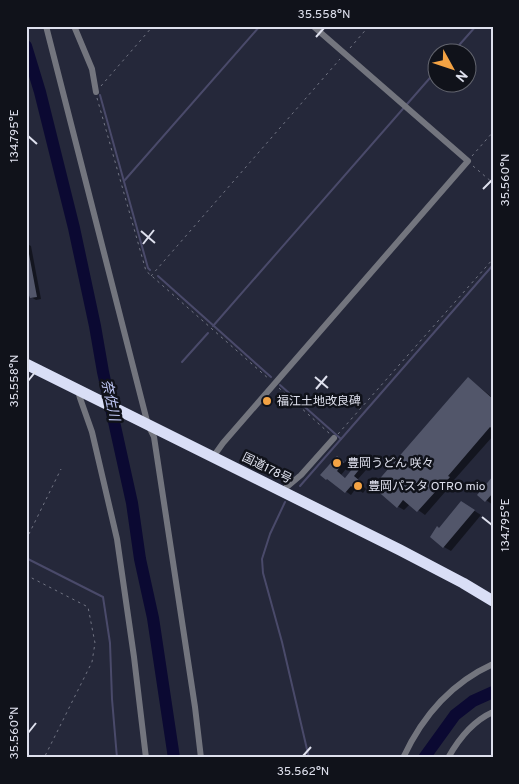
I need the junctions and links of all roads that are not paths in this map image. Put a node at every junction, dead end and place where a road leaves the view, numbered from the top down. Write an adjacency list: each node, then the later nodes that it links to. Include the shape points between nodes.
1 (46, 26): 7 (street)
2 (74, 26): 4 (street, via 92,69)
3 (314, 26): 9 (street, via 468,161)
4 (96, 92)
5 (26, 364): 6 (highway, 国道178号)
6 (81, 392): 7 (highway, 国道178号); 14 (street, via 121,564)
7 (145, 424): 9 (highway, 国道178号); 15 (street, via 154,437)
8 (334, 438): 10 (street)
9 (213, 457): 10 (highway, 国道178号)
10 (282, 491): 11 (highway, 国道178号)
11 (493, 601)
12 (493, 664): 16 (street, via 459,684 435,707 417,730)
13 (493, 712): 17 (street, via 472,726)
14 (146, 758)
15 (201, 758)
16 (403, 758)
17 (448, 758)

